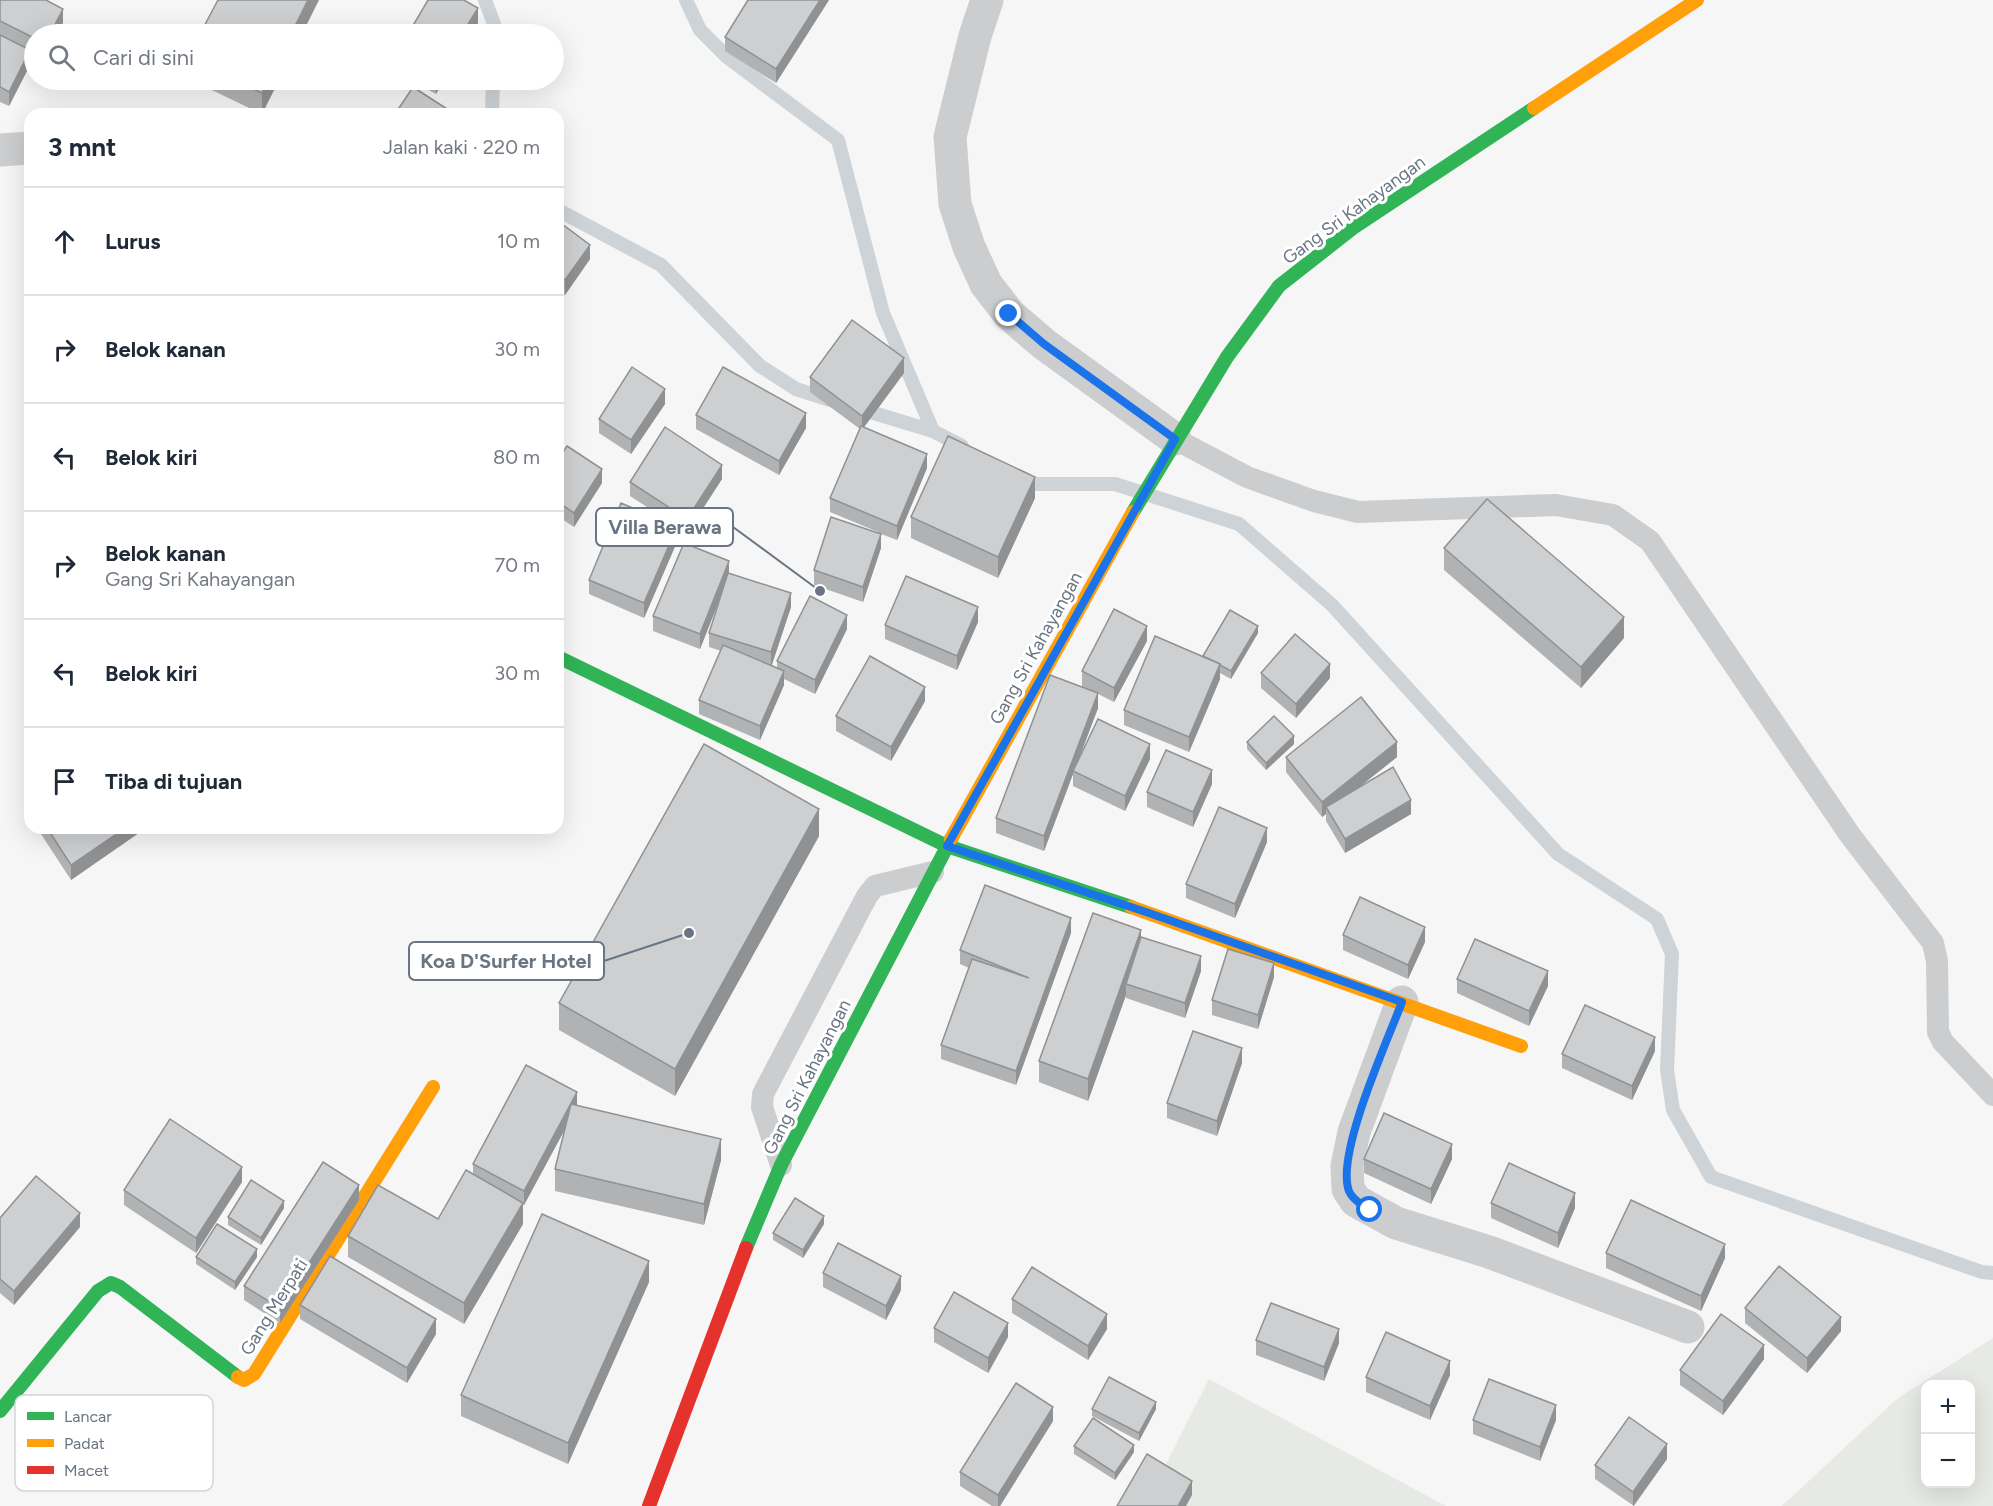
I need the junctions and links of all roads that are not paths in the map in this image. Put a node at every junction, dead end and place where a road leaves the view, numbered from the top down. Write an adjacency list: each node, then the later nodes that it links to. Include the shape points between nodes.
1 (987, 0): 5 (street, via 951,137 955,204 969,247 986,284 1009,314)
2 (1697, 0): 5 (street, Gang Sri Kahayangan, via 1353,228 1279,286 1227,357)
3 (24, 148): 4 (street)
4 (0, 150)
5 (1175, 439): 7 (street, Gang Sri Kahayangan); 12 (lane, via 1247,477 1358,512 1556,505 1613,515 1632,526 1650,541 1850,835 1934,943 1938,1032)
6 (564, 660): 7 (street)
7 (947, 846): 8 (street, Gang Sri Kahayangan); 9 (street)
8 (933, 872): 13 (street, Gang Sri Kahayangan); 13 (lane, via 875,886 867,896 763,1094 762,1107)
9 (1402, 1002): 10 (street); 14 (street, via 1354,1132 1347,1166 1348,1189 1356,1201 1396,1223 1489,1252)
10 (1521, 1046)
11 (433, 1087): 15 (street, Gang Merpati, via 254,1374 244,1380 235,1376 111,1283 98,1291)
12 (1993, 1095)
13 (781, 1165): 16 (street, Gang Sri Kahayangan)
14 (1688, 1327)
15 (0, 1411)
16 (649, 1506)

